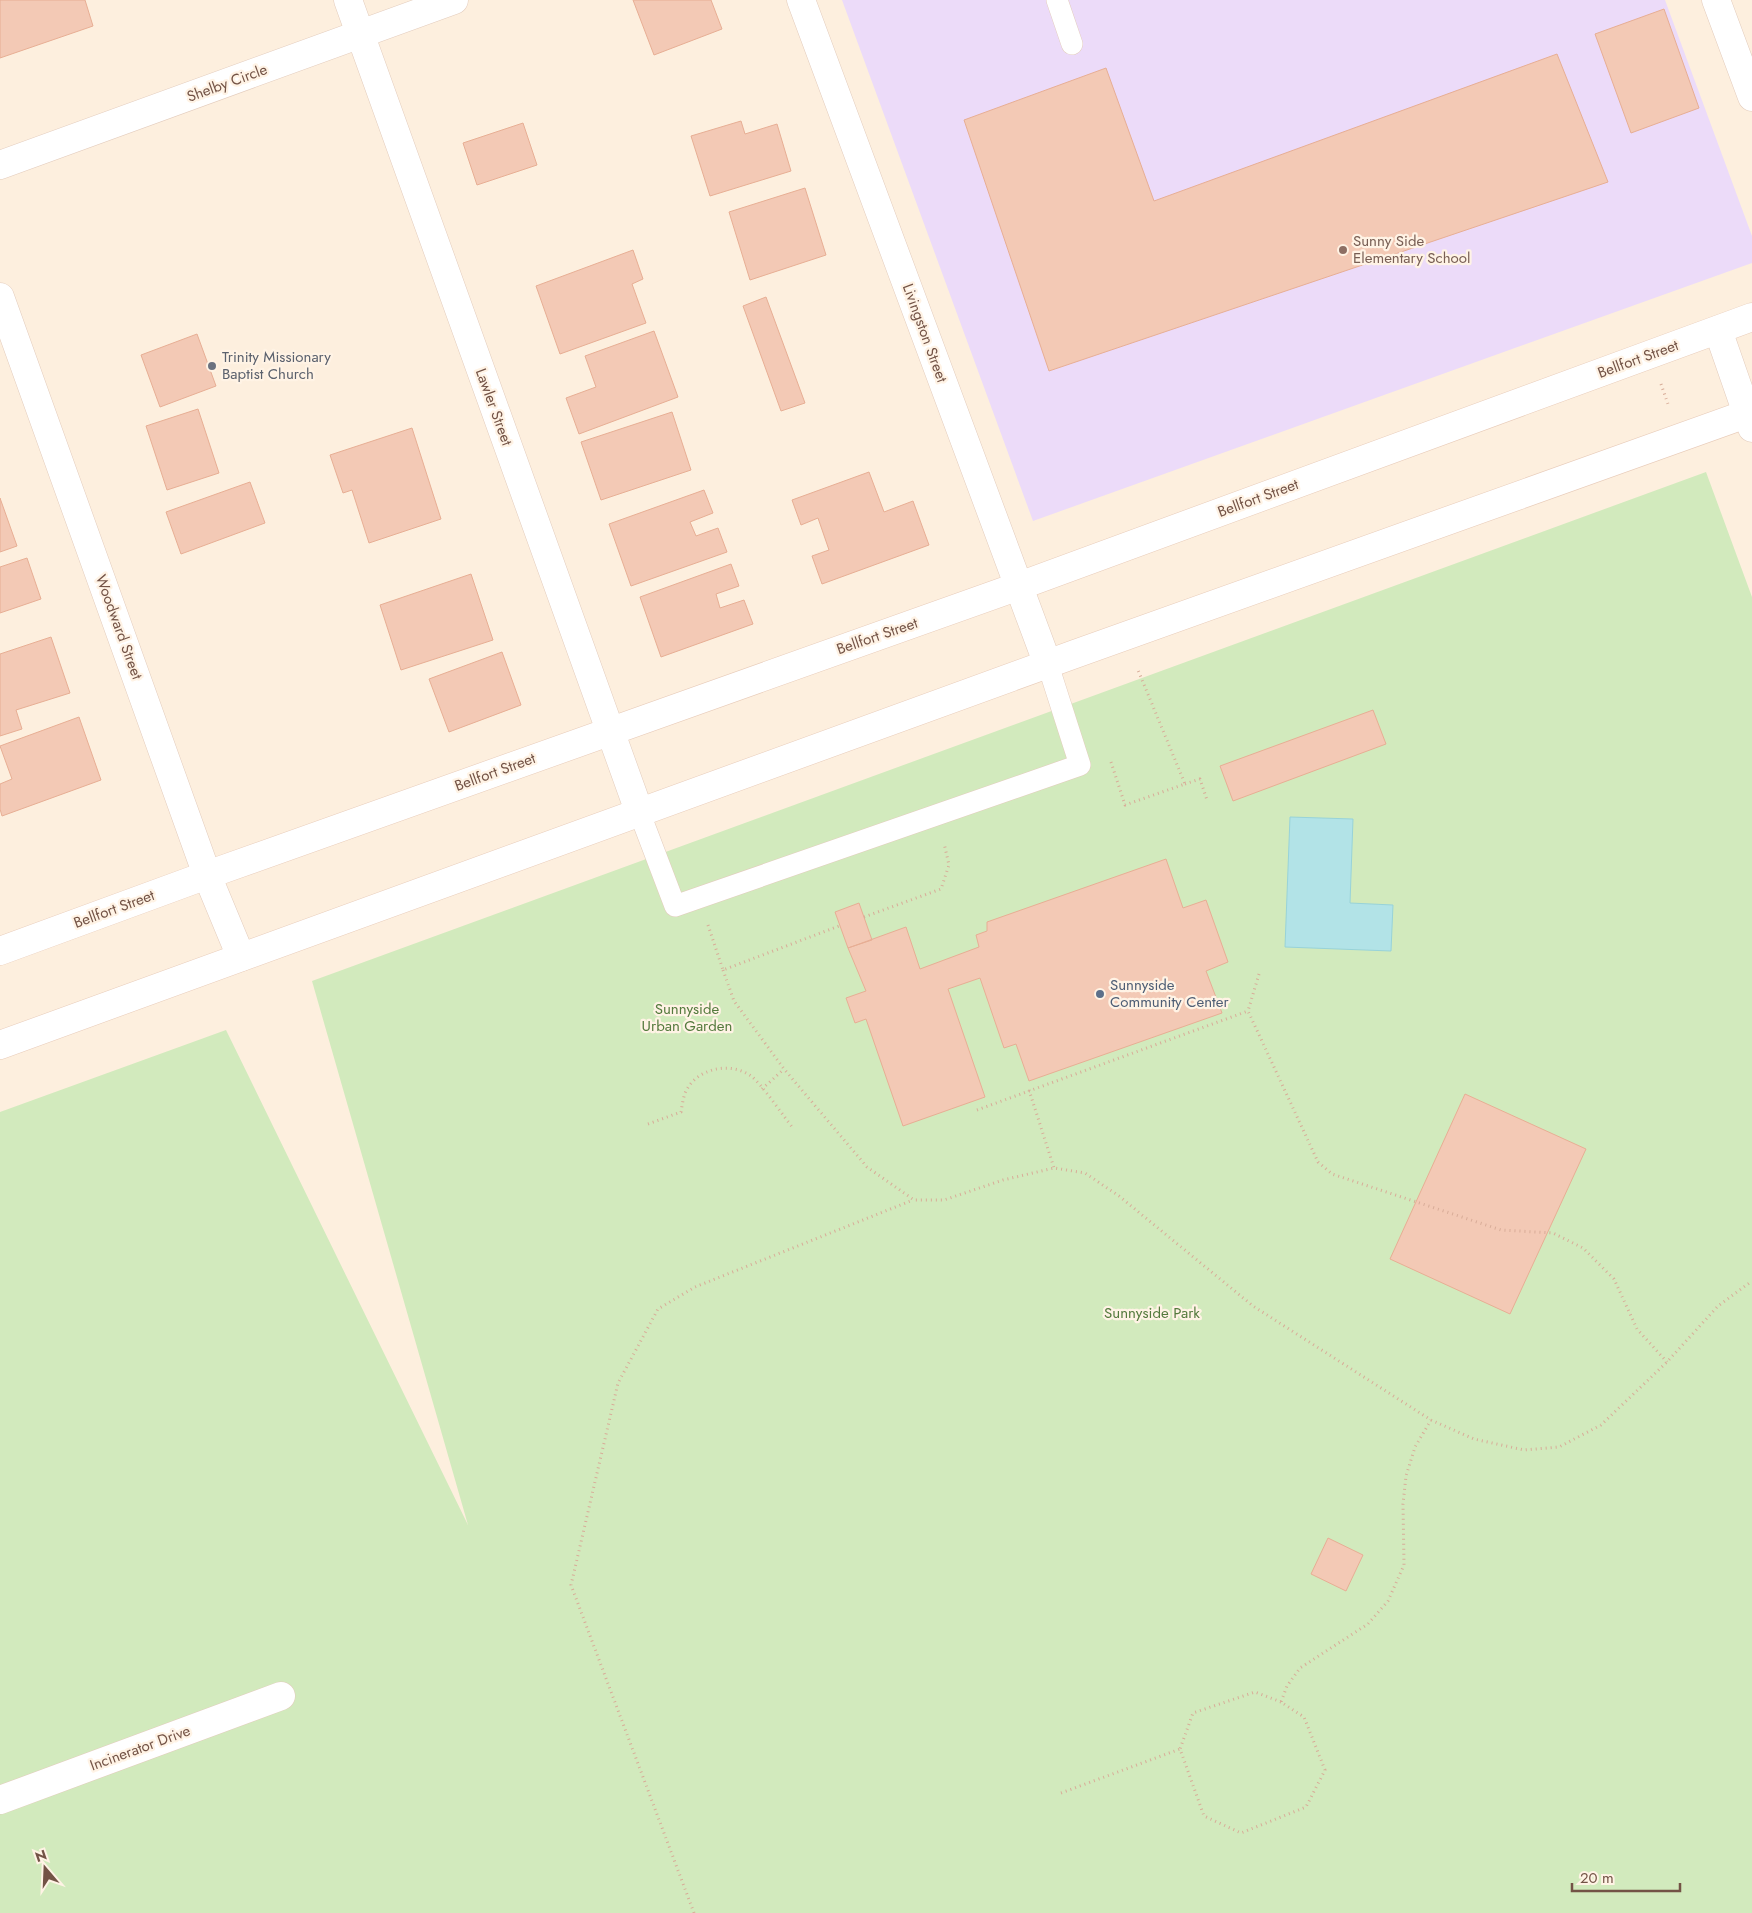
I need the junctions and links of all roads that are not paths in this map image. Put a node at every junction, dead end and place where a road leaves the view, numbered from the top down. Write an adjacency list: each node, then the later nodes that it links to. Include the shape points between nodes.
1 (348, 0): 6 (main road, Lawler Street)
2 (454, 0): 6 (main road, Shelby Circle)
3 (801, 0): 14 (main road, Livingston Street)
4 (1057, 0): 7 (lane)
5 (1716, 0): 8 (main road)
6 (360, 34): 9 (main road, Shelby Circle); 16 (main road, Lawler Street)
7 (1072, 44)
8 (1752, 97)
9 (0, 165)
10 (0, 297): 18 (main road, Woodward Street)
11 (1752, 317): 12 (main road, Bellfort Street)
12 (1718, 330): 13 (main road); 14 (main road, Bellfort Street)
13 (1750, 418): 15 (main road)
14 (1019, 586): 15 (main road, Livingston Street); 16 (main road, Bellfort Street)
15 (1048, 665): 17 (main road); 17 (lane, via 1080,765 675,906)
16 (610, 730): 17 (main road, Lawler Street); 18 (main road, Bellfort Street)
17 (640, 814): 20 (main road)
18 (207, 875): 19 (main road, Bellfort Street); 20 (main road, Woodward Street)
19 (0, 951)
20 (241, 957): 21 (main road)
21 (0, 1045)
22 (281, 1696): 23 (main road, Incinerator Drive)
23 (0, 1800)

